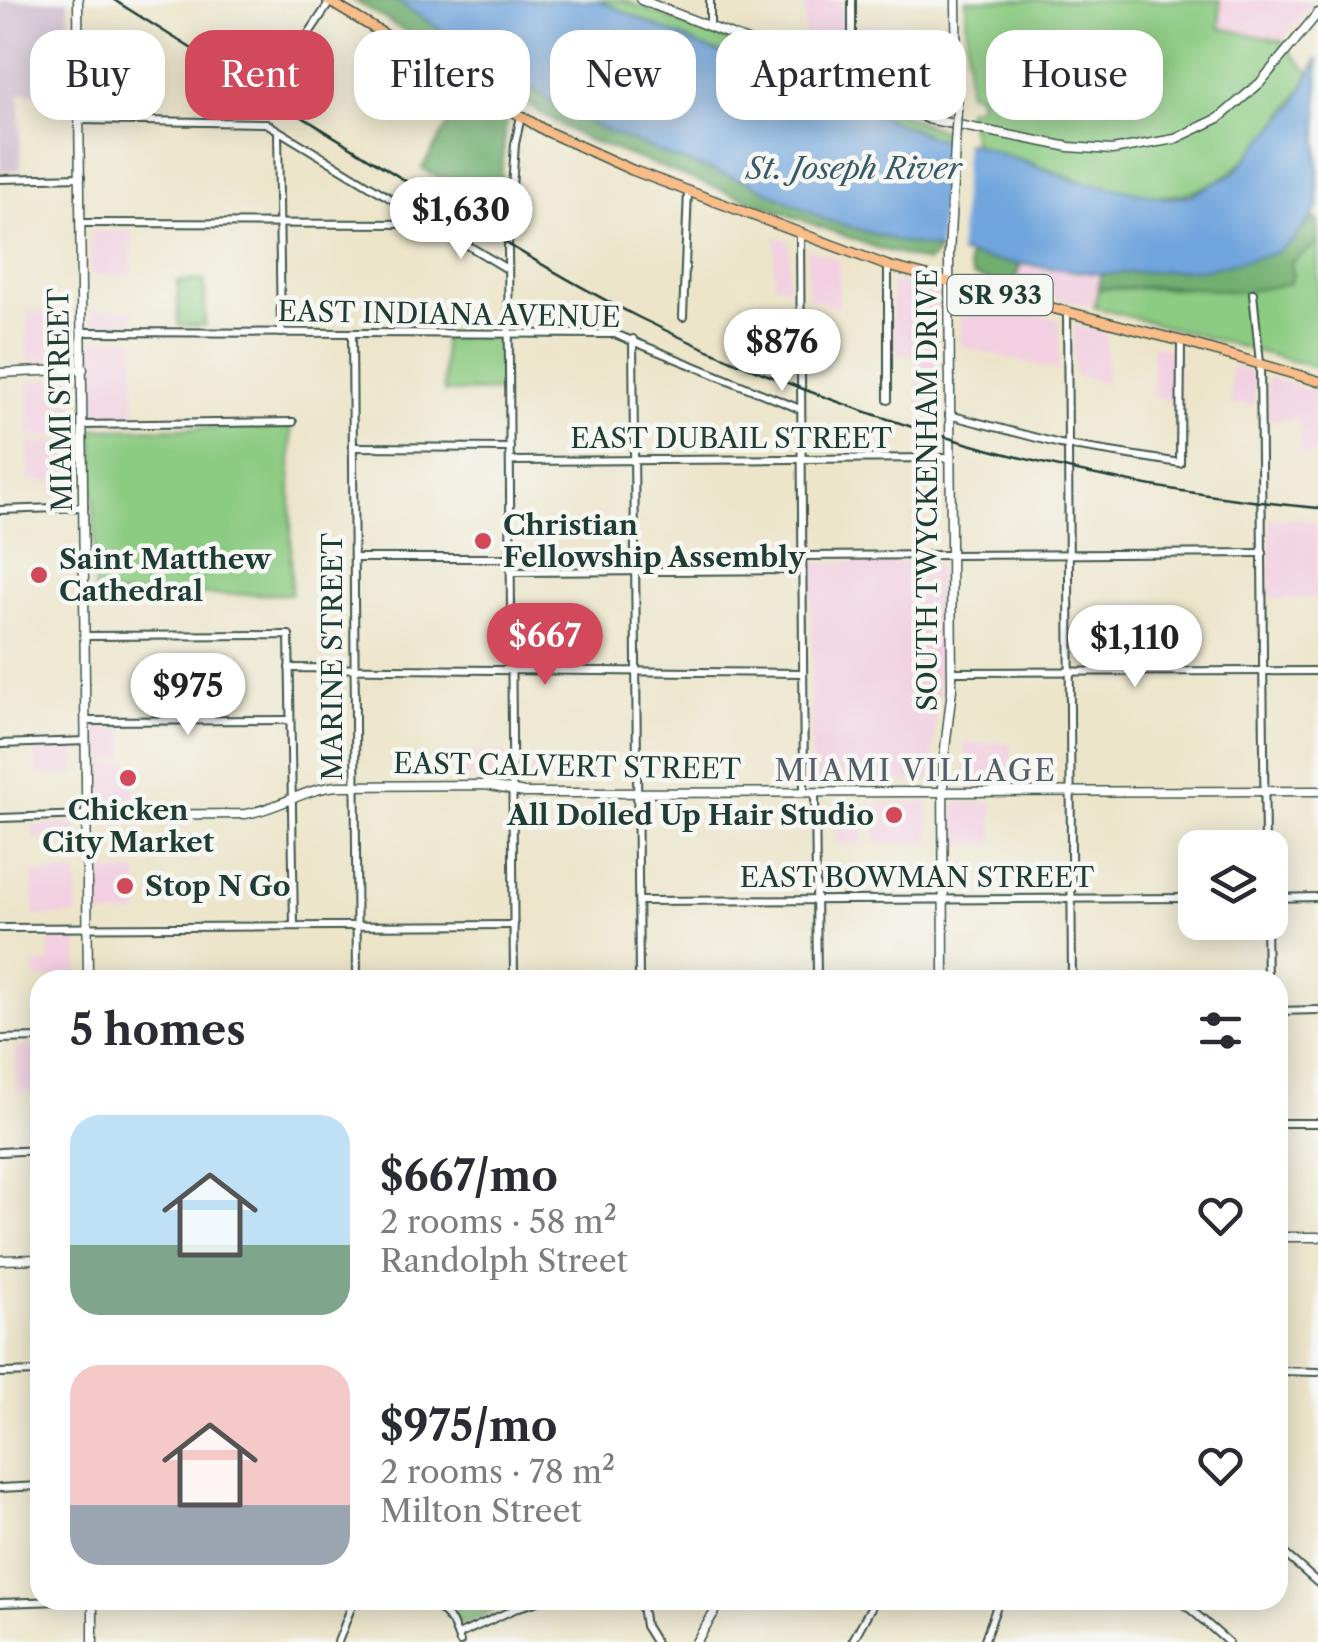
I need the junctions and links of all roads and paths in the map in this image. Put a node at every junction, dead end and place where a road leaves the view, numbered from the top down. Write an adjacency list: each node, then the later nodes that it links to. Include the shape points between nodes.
1 (78, 0): 9 (street, MIAMI STREET)
2 (641, 0): 8 (street)
3 (710, 0): 8 (street)
4 (852, 0): 13 (street)
5 (956, 0): 28 (street, SOUTH TWYCKENHAM DRIVE, bridge)
6 (329, 1): 10 (street); 11 (main road, SR 933)
7 (1318, 13): 17 (street, via 1235,106 1190,133 1139,148 1079,148)
8 (710, 26): 12 (street)
9 (78, 30)
10 (310, 30)
11 (377, 30)
12 (720, 30)
13 (852, 30)
14 (80, 120): 18 (street, via 253,122); 19 (street, MIAMI STREET)
15 (520, 120): 27 (street)
16 (528, 120): 21 (main road, SR 933)
17 (928, 120)
18 (278, 129): 23 (street); 24 (street)
19 (81, 177): 20 (street); 22 (street, MIAMI STREET)
20 (0, 179)
21 (688, 191): 25 (main road, SR 933); 31 (street)
22 (81, 222): 23 (street); 32 (street, MIAMI STREET)
23 (279, 223): 24 (street); 33 (street)
24 (432, 224): 27 (street)
25 (800, 234): 26 (main road, SR 933); 43 (street)
26 (888, 266): 28 (main road, SR 933); 42 (street)
27 (508, 270): 35 (street)
28 (948, 281): 30 (main road, SR 933); 44 (street, SOUTH TWYCKENHAM DRIVE)
29 (1253, 293): 38 (street)
30 (1067, 312): 37 (main road, SR 933); 47 (street)
31 (683, 318)
32 (82, 332): 33 (street, EAST INDIANA AVENUE); 39 (street, MIAMI STREET)
33 (280, 333): 34 (street, EAST INDIANA AVENUE)
34 (352, 333): 35 (street, EAST INDIANA AVENUE); 48 (street, MARINE STREET)
35 (508, 334): 36 (street, EAST INDIANA AVENUE); 49 (street)
36 (634, 339): 43 (street, EAST INDIANA AVENUE); 51 (street)
37 (1180, 341): 38 (main road, SR 933); 47 (street, via 1180,463)
38 (1260, 363): 41 (main road, SR 933); 56 (street)
39 (83, 370): 40 (street); 46 (street, MIAMI STREET)
40 (0, 373)
41 (1318, 381)
42 (888, 400)
43 (800, 409): 52 (street)
44 (949, 415): 47 (street); 50 (street, SOUTH TWYCKENHAM DRIVE)
45 (293, 422): 46 (street)
46 (84, 425): 54 (street, MIAMI STREET)
47 (1068, 445): 57 (street)
48 (354, 447): 49 (street); 60 (street, MARINE STREET)
49 (510, 448): 53 (street)
50 (950, 458): 52 (street, EAST DUBAIL STREET); 58 (street, SOUTH TWYCKENHAM DRIVE)
51 (634, 460): 52 (street, EAST DUBAIL STREET); 53 (street, EAST DUBAIL STREET); 63 (street)
52 (801, 460): 59 (street)
53 (511, 461): 61 (street)
54 (84, 507): 55 (street); 65 (street, MIAMI STREET)
55 (0, 510)
56 (1263, 553): 57 (street); 70 (street)
57 (1068, 554): 58 (street); 73 (street)
58 (950, 555): 59 (street); 72 (street, SOUTH TWYCKENHAM DRIVE)
59 (801, 556): 62 (street)
60 (354, 558): 61 (street); 67 (street, MARINE STREET)
61 (511, 558): 64 (street)
62 (801, 570): 63 (street); 71 (street)
63 (635, 571): 64 (street); 69 (street)
64 (511, 572): 68 (street)
65 (85, 636): 66 (street, via 288,635); 75 (street, MIAMI STREET)
66 (289, 668): 67 (street); 76 (street)
67 (354, 668): 68 (street); 79 (street, MARINE STREET)
68 (512, 670): 69 (street); 80 (street)
69 (636, 670): 71 (street); 87 (street)
70 (1264, 671): 73 (street); 74 (street); 81 (street)
71 (802, 672): 84 (street)
72 (952, 672): 73 (street); 86 (street, SOUTH TWYCKENHAM DRIVE)
73 (1070, 672): 83 (street)
74 (1318, 672)
75 (86, 720): 76 (street); 77 (street, MIAMI STREET)
76 (289, 720): 88 (street)
77 (86, 742): 78 (street); 89 (street, MIAMI STREET)
78 (0, 744)
79 (355, 786): 80 (street, EAST CALVERT STREET); 88 (street, EAST CALVERT STREET, via 318,788); 99 (street, MARINE STREET)
80 (513, 790): 87 (street, EAST CALVERT STREET); 100 (street)
81 (1264, 790): 82 (street, EAST CALVERT STREET); 83 (street, EAST CALVERT STREET); 91 (street)
82 (1318, 790)
83 (1070, 791): 86 (street, EAST CALVERT STREET); 95 (street)
84 (804, 792): 85 (street, EAST CALVERT STREET); 87 (street, EAST CALVERT STREET)
85 (815, 792): 86 (street, EAST CALVERT STREET); 96 (street)
86 (942, 792): 97 (street, SOUTH TWYCKENHAM DRIVE)
87 (637, 793): 98 (street)
88 (291, 800): 89 (street, EAST CALVERT STREET, via 244,814); 102 (street)
89 (87, 815): 90 (street, EAST CALVERT STREET); 101 (street, MIAMI STREET)
90 (0, 818)
91 (1265, 830)
92 (1178, 898): 95 (street, EAST BOWMAN STREET)
93 (1288, 898): 94 (street)
94 (1318, 898)
95 (1071, 899): 97 (street, EAST BOWMAN STREET); 111 (street)
96 (816, 900): 97 (street, EAST BOWMAN STREET); 98 (street, EAST BOWMAN STREET); 109 (street)
97 (944, 900): 110 (street, SOUTH TWYCKENHAM DRIVE)
98 (638, 901): 108 (street)
99 (356, 925): 100 (street); 102 (street); 106 (street, MARINE STREET)
100 (514, 925): 107 (street)
101 (88, 926): 102 (street); 103 (street); 105 (street, MIAMI STREET)
102 (294, 926)
103 (0, 928)
104 (1266, 940): 112 (street)
105 (88, 970)
106 (357, 970)
107 (514, 970)
108 (639, 970)
109 (817, 970)
110 (944, 970)
111 (1072, 970)
112 (1266, 970)
113 (1288, 1010): 114 (street)
114 (1318, 1010)
115 (30, 1038): 116 (street)
116 (0, 1039)
117 (1288, 1123): 118 (street)
118 (1318, 1123)
119 (30, 1150): 120 (street)
120 (0, 1152)
121 (1288, 1237): 122 (street)
122 (1318, 1237)
123 (30, 1259): 124 (street)
124 (0, 1260)
125 (1288, 1371): 127 (street)
126 (30, 1372): 128 (street)
127 (1318, 1372)
128 (0, 1373)
129 (30, 1486): 130 (street)
130 (0, 1488)
131 (1288, 1557): 132 (street)
132 (1318, 1583)
133 (30, 1602): 134 (street)
134 (0, 1603)
135 (92, 1610): 145 (street)
136 (350, 1610): 146 (street)
137 (441, 1610): 144 (street)
138 (507, 1610): 144 (street)
139 (643, 1610): 147 (street)
140 (716, 1610): 148 (street)
141 (870, 1610): 149 (street)
142 (995, 1610): 150 (street)
143 (1191, 1610): 151 (street)
144 (459, 1639)
145 (93, 1642)
146 (338, 1642)
147 (655, 1642)
148 (696, 1642)
149 (852, 1642)
150 (984, 1642)
151 (1228, 1642)

